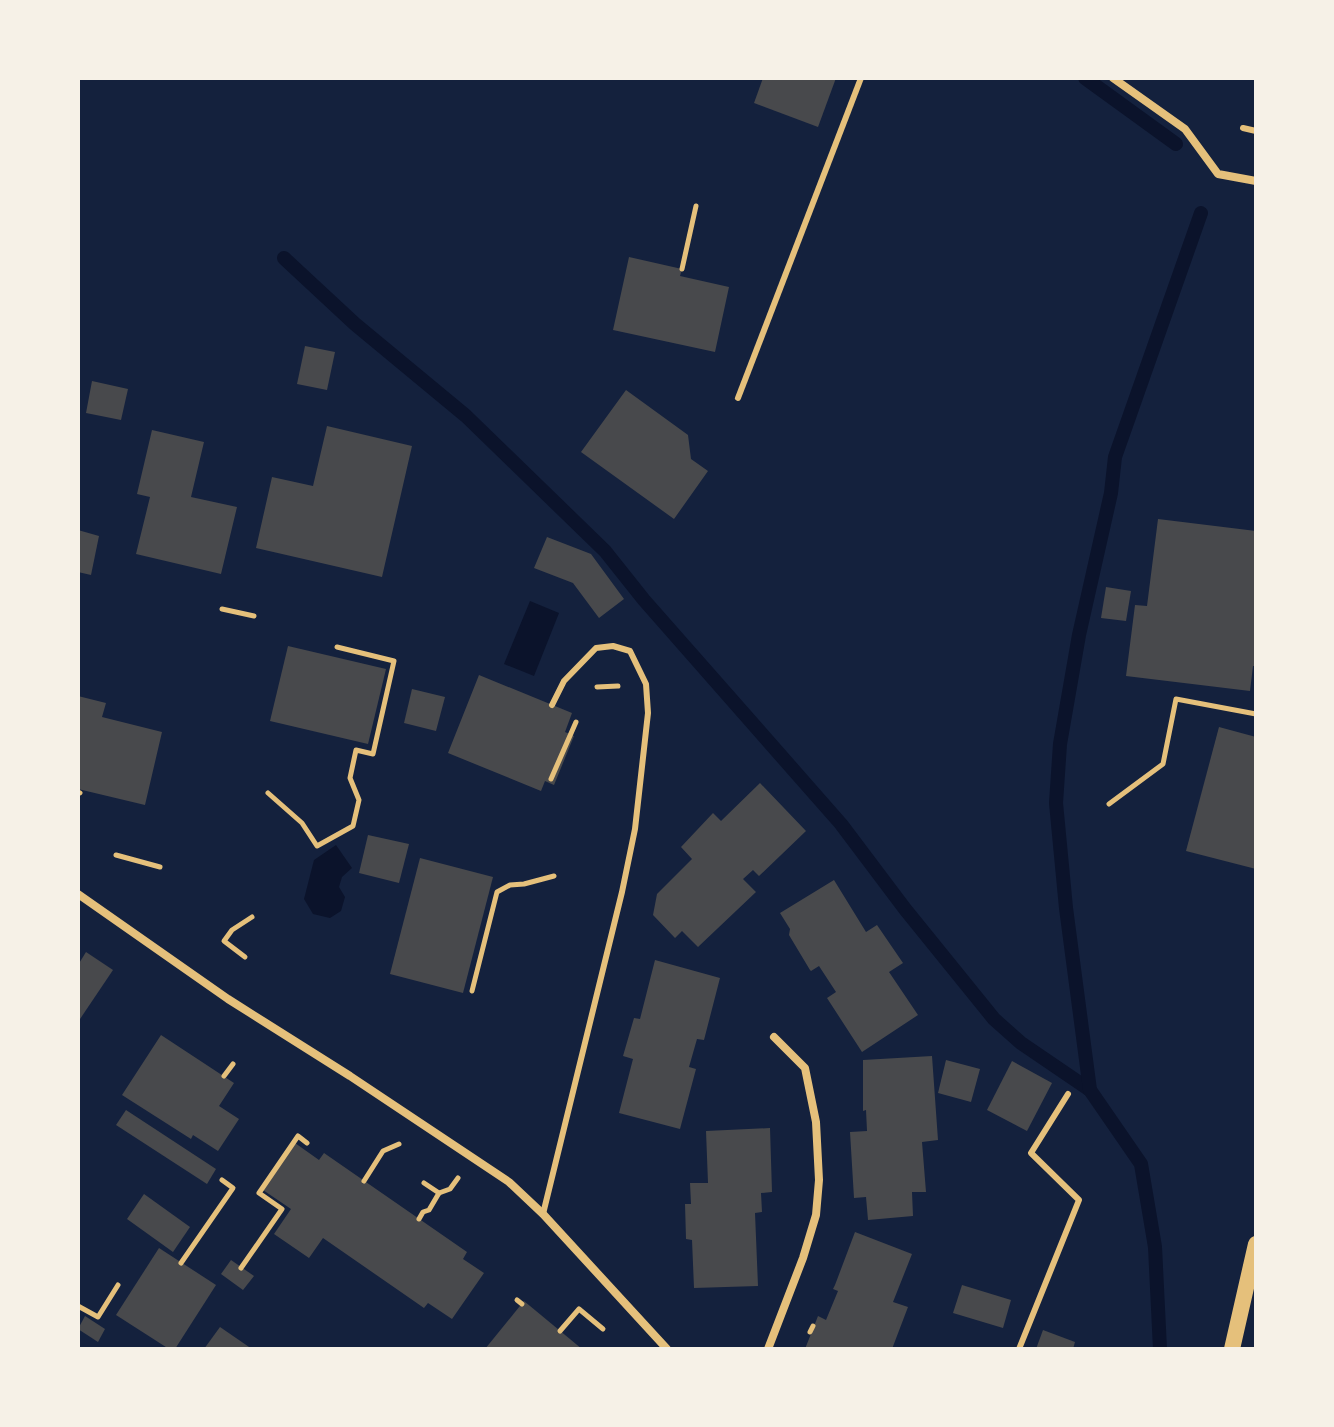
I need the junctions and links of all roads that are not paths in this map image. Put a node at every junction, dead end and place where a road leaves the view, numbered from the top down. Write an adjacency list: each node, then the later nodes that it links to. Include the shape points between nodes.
1 (861, 78): 6 (lane)
2 (1113, 78): 5 (street, via 1185,129 1218,174)
3 (1243, 128): 4 (lane)
4 (1256, 131)
5 (1256, 181)
6 (738, 398)
7 (552, 705): 11 (lane, via 564,681 596,648 630,651 646,684 648,713 633,841)
8 (78, 894): 11 (street, via 509,1182)
9 (774, 1037): 14 (street, via 805,1068 816,1122 819,1180 816,1215)
10 (1068, 1094): 15 (lane, via 1031,1153 1079,1200)
11 (543, 1214): 13 (street)
12 (1256, 1244): 16 (main road)
13 (667, 1349)
14 (768, 1349)
15 (1019, 1349)
16 (1232, 1349)

